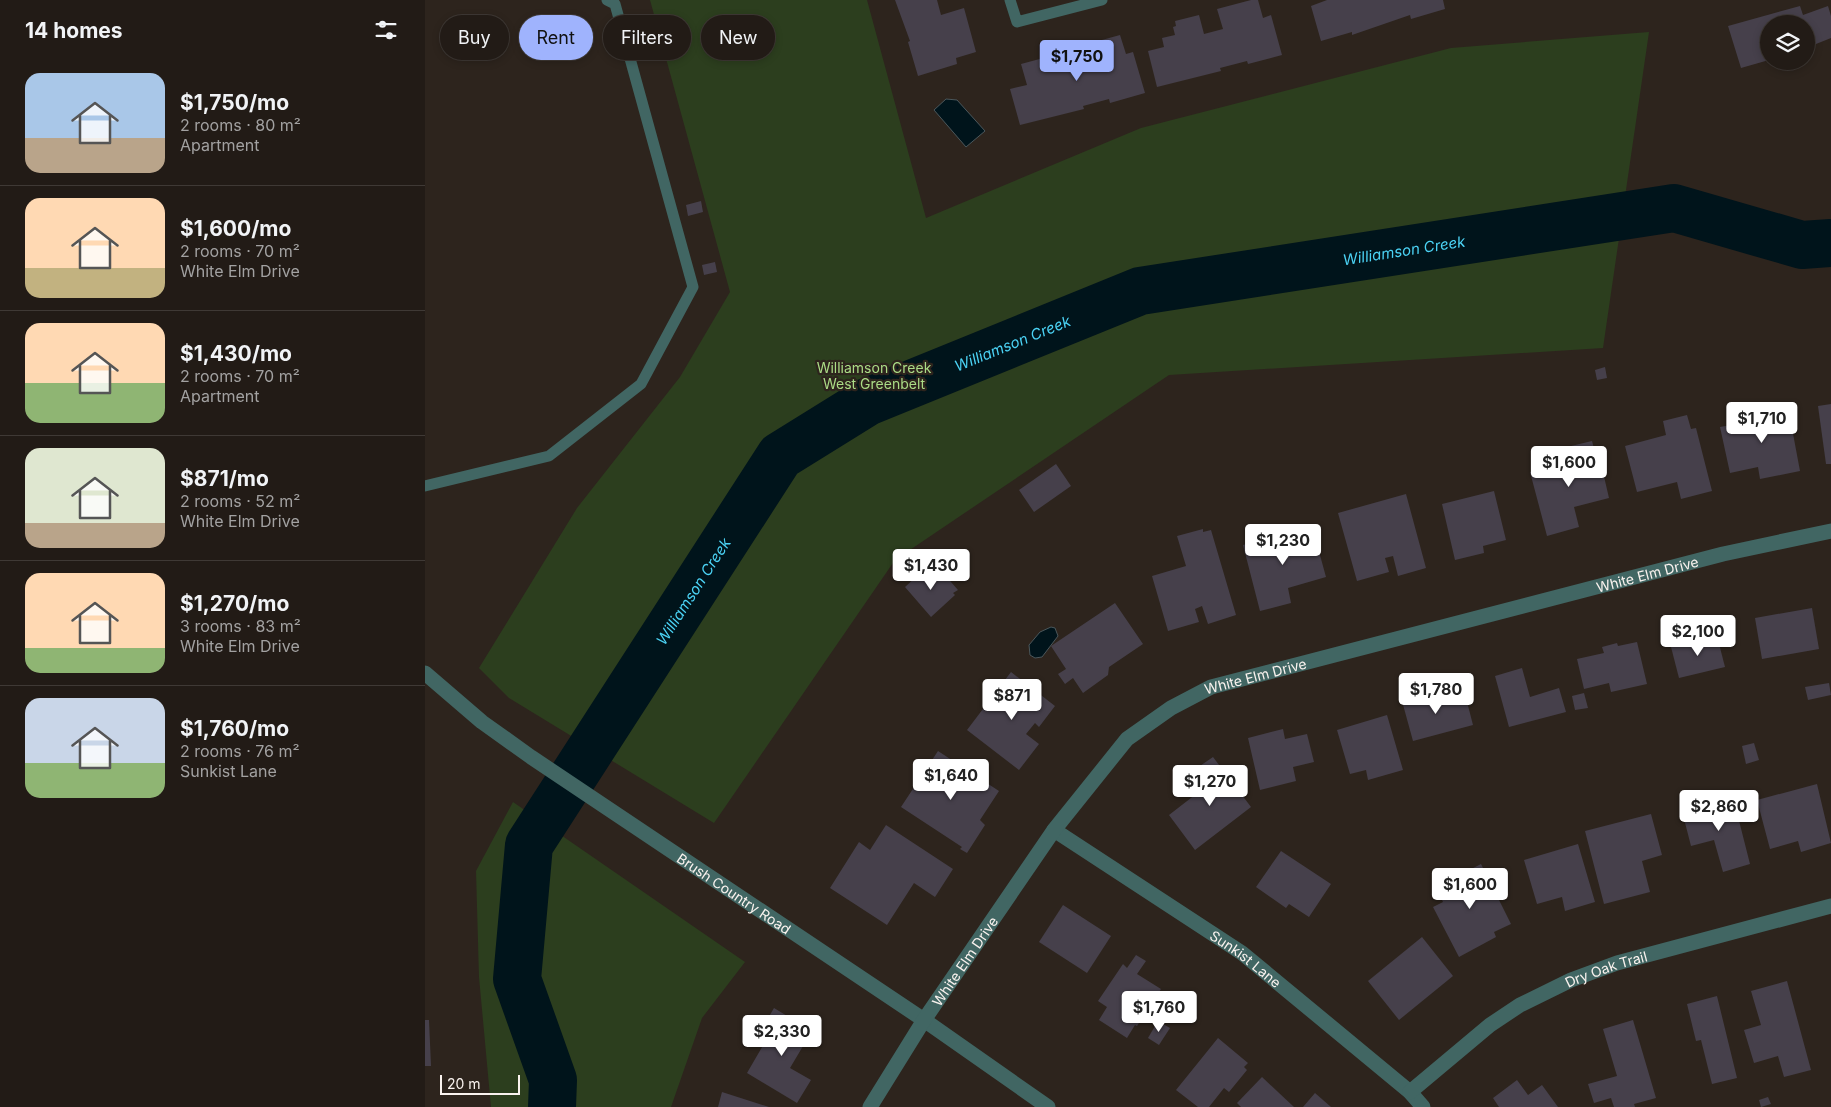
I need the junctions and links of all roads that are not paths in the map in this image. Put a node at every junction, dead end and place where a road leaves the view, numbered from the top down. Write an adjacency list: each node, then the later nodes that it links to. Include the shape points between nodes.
1 (607, 0): 4 (lane, via 615,4 693,287 641,384 549,456)
2 (1010, 0): 3 (lane, via 1017,22)
3 (1102, 0)
4 (425, 486)
5 (1831, 531): 7 (street, White Elm Drive, via 1723,554 1211,687 1171,708 1127,740)
6 (425, 673): 9 (street, Brush Country Road, via 482,722)
7 (1054, 830): 9 (street, White Elm Drive); 10 (street, Sunkist Lane, via 1242,953)
8 (1831, 906): 10 (street, Dry Oak Trail, via 1617,963 1571,980 1490,1025)
9 (924, 1020): 11 (street, White Elm Drive); 12 (street, Brush Country Road)
10 (1411, 1092): 13 (street, Sunkist Lane)
11 (870, 1107)
12 (1048, 1107)
13 (1423, 1107)

